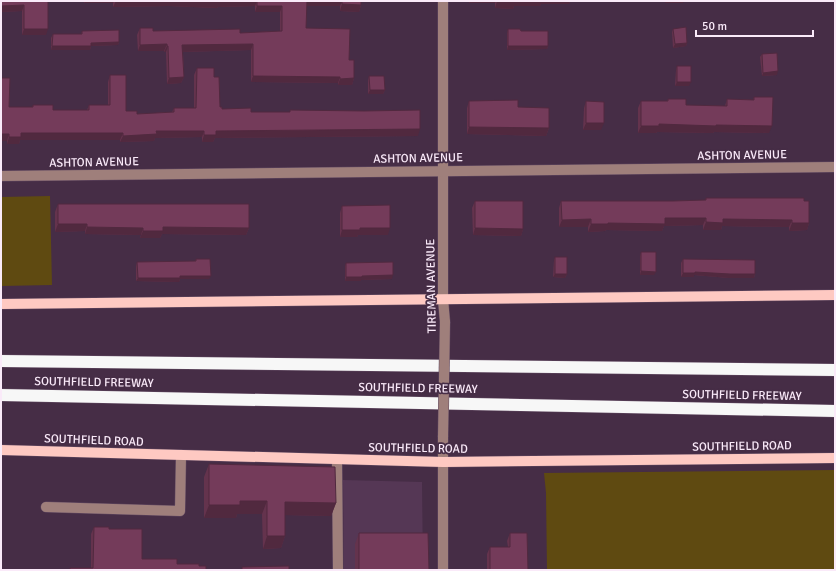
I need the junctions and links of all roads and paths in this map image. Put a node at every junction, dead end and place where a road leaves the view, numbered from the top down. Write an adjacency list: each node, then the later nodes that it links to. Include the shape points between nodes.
1 (443, 1): 3 (street, TIREMAN AVENUE)
2 (835, 167): 3 (street, ASHTON AVENUE)
3 (443, 171): 4 (street, ASHTON AVENUE); 6 (street, TIREMAN AVENUE)
4 (1, 176)
5 (835, 295): 6 (main road)
6 (443, 299): 7 (main road); 16 (street, TIREMAN AVENUE, bridge)
7 (1, 304)
8 (1, 361): 9 (highway, SOUTHFIELD FREEWAY)
9 (835, 370)
10 (1, 395): 11 (highway, SOUTHFIELD FREEWAY)
11 (835, 411)
12 (1, 450): 13 (main road, SOUTHFIELD ROAD)
13 (181, 455): 15 (main road, SOUTHFIELD ROAD); 17 (street, via 180,510)
14 (835, 458): 16 (main road, SOUTHFIELD ROAD)
15 (337, 460): 16 (main road, SOUTHFIELD ROAD); 18 (street)
16 (443, 462): 19 (street, TIREMAN AVENUE)
17 (46, 507)
18 (338, 570)
19 (443, 570)

